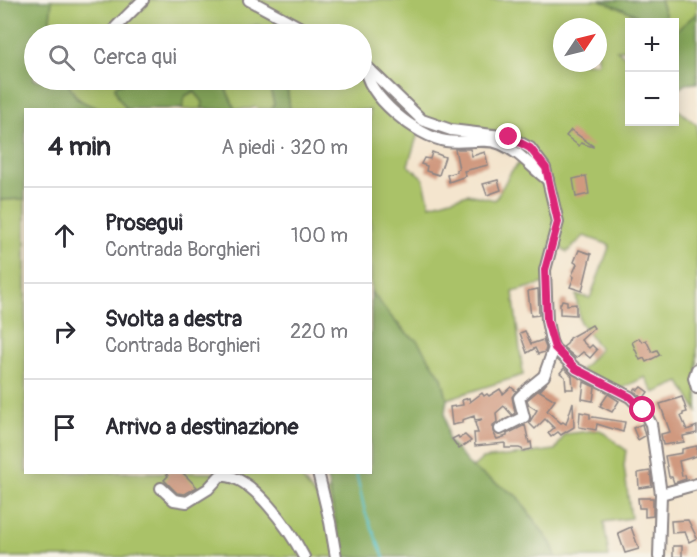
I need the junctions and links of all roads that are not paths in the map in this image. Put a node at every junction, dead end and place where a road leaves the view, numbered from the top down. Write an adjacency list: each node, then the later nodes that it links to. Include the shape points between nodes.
1 (143, 0): 3 (street)
2 (249, 0): 4 (street)
3 (119, 24)
4 (293, 24)
5 (372, 73): 6 (street, via 422,120 451,130 509,137 530,148 546,168 558,222 545,270 547,321)
6 (555, 348): 9 (street, via 544,376 519,398 524,417); 13 (street, via 576,369 630,397 643,410 655,441)
7 (697, 369): 8 (street)
8 (697, 388)
9 (500, 429)
10 (318, 474): 15 (street)
11 (697, 484): 13 (street)
12 (161, 488): 14 (street, via 174,500 187,502 220,476 229,475 247,485 279,516)
13 (661, 494): 16 (street)
14 (304, 557)
15 (336, 557)
16 (659, 557)

